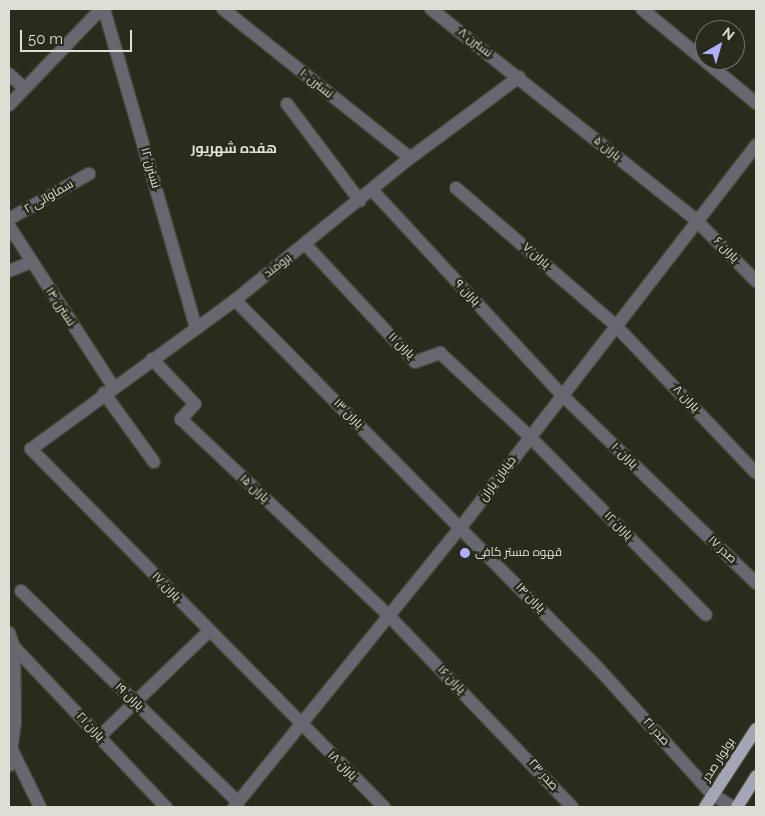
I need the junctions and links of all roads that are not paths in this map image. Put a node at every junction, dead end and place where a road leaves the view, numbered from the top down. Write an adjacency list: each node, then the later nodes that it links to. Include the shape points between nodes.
1 (103, 9): 7 (street); 26 (street, نسترن ۱۲)
2 (223, 9): 12 (street, نسترن ۱۰)
3 (431, 9): 6 (street, نسترن ۸)
4 (642, 9): 9 (street)
5 (9, 74): 7 (street)
6 (519, 77): 12 (street, برومند); 18 (street, یاران ۵)
7 (24, 88): 8 (street)
8 (10, 101)
9 (756, 103)
10 (287, 104): 16 (street)
11 (756, 145): 18 (street, خیابان یاران)
12 (410, 158): 15 (street, برومند)
13 (89, 174): 17 (street, سماواتی ۲)
14 (456, 188): 25 (street, یاران ۷)
15 (373, 191): 16 (street, برومند); 29 (street, یاران ۹)
16 (360, 201): 20 (street, برومند)
17 (9, 220)
18 (696, 220): 23 (street, یاران ۶); 25 (street, خیابان یاران)
19 (9, 226): 21 (street, نسترن ۱۴)
20 (305, 244): 24 (street, برومند); 30 (street, یاران ۱۱, via 415,362 440,353)
21 (31, 262): 22 (street); 28 (street, نسترن ۱۴)
22 (9, 271)
23 (756, 281)
24 (235, 300): 26 (street, برومند); 35 (street, یاران ۱۳)
25 (616, 325): 29 (street, خیابان یاران); 33 (street, یاران ۸)
26 (196, 327): 27 (street, برومند)
27 (152, 359): 28 (street, برومند); 39 (street, یاران ۱۵, via 195,404 181,419)
28 (109, 389): 31 (street, برومند); 32 (street, نسترن ۱۴)
29 (562, 395): 30 (street, خیابان یاران); 34 (street, یاران ۱۰)
30 (530, 437): 35 (street, خیابان یاران); 38 (street, یاران ۱۲)
31 (31, 449): 40 (street, یاران ۱۷)
32 (154, 462)
33 (756, 473)
34 (687, 517): 36 (street, صدر ۱۷)
35 (461, 527): 39 (street, خیابان یاران); 43 (street, یاران ۱۴)
36 (756, 583)
37 (21, 591): 44 (street, یاران ۱۹)
38 (706, 614)
39 (389, 616): 45 (street, خیابان یاران); 48 (street, یاران ۱۶)
40 (209, 631): 44 (street); 45 (street, یاران ۱۷)
41 (9, 633): 42 (street)
42 (14, 647): 47 (street, یاران ۲۱); 49 (street, via 15,722)
43 (599, 670): 52 (street, صدر ۲۱)
44 (135, 702): 47 (street); 53 (street, یاران ۱۹)
45 (301, 725): 53 (street, خیابان یاران); 56 (street, یاران ۱۸)
46 (756, 729): 52 (main road, بولوار صدر)
47 (99, 737): 55 (street, یاران ۲۱)
48 (514, 744): 57 (street, صدر ۲۳)
49 (11, 748): 50 (street); 54 (street)
50 (9, 766)
51 (756, 776): 60 (main road)
52 (713, 795): 58 (main road, بولوار صدر); 59 (street, صدر ۲۱)
53 (236, 805)
54 (40, 807)
55 (166, 807)
56 (384, 807)
57 (572, 807)
58 (705, 807)
59 (733, 807)
60 (737, 807)

